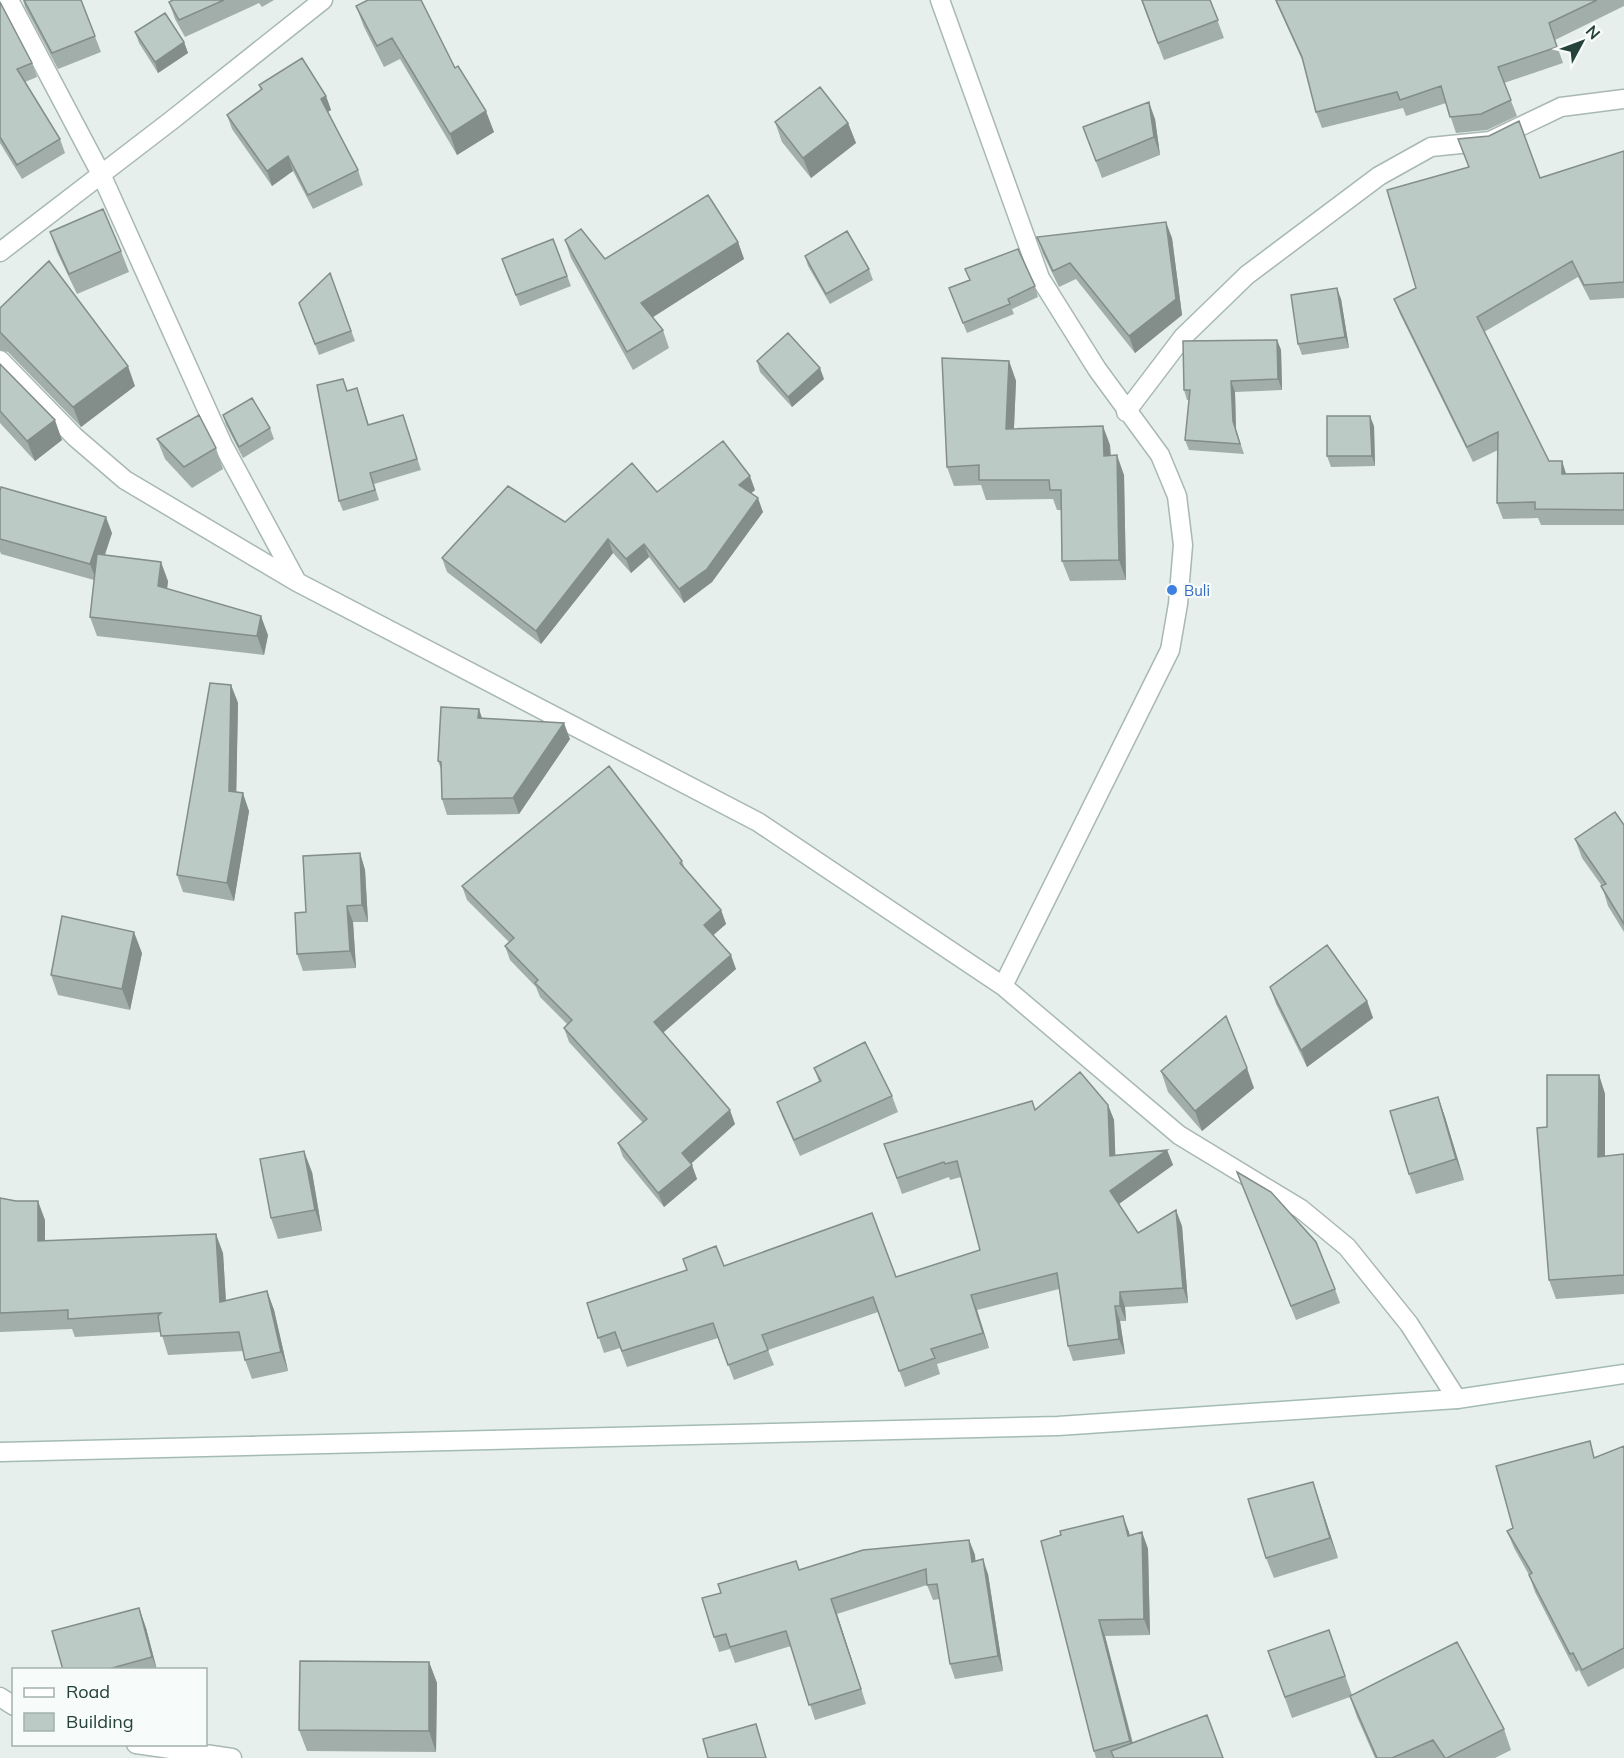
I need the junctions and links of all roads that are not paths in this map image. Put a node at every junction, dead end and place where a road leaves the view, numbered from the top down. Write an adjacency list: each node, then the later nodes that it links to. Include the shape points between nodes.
1 (9, 0): 5 (street)
2 (322, 0): 5 (street)
3 (940, 0): 8 (street, via 1040,278)
4 (1624, 99): 8 (street, via 1561,107 1490,141 1431,147 1378,176 1247,275 1183,337)
5 (101, 174): 6 (street); 9 (street, via 223,445)
6 (0, 252)
7 (0, 360): 9 (street, via 75,437 125,480)
8 (1126, 412): 10 (street, via 1160,455 1178,496 1183,545 1170,650)
9 (297, 582): 10 (street, via 758,822)
10 (1004, 986): 12 (street, via 1179,1135 1300,1209 1347,1247 1409,1324)
11 (1624, 1374): 12 (street)
12 (1457, 1399): 13 (street, via 1058,1426)
13 (0, 1452)
14 (150, 1746): 15 (street)
15 (232, 1758)

